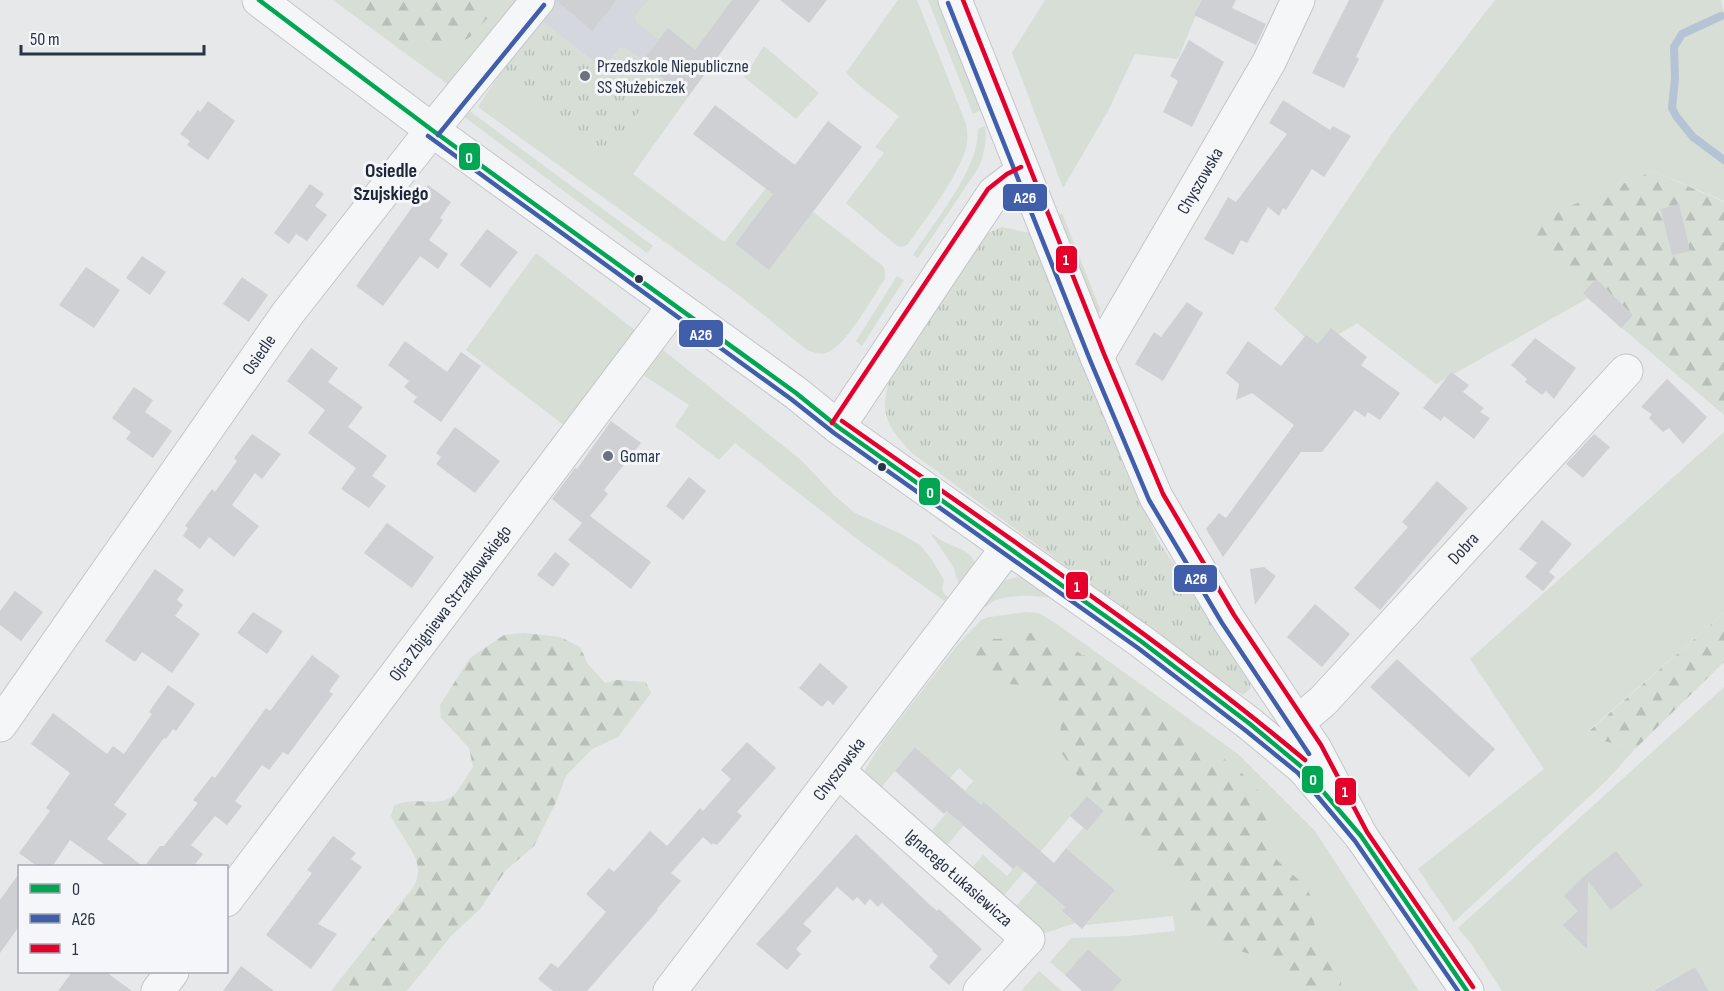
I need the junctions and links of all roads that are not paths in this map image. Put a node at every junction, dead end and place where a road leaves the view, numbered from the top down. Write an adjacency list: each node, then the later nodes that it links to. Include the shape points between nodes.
1 (259, 0): 5 (street)
2 (538, 0): 5 (street, Osiedle)
3 (955, 0): 6 (street)
4 (1298, 0): 8 (street, Chyszowska, via 1269,62)
5 (432, 130): 7 (street); 13 (street, Osiedle, via 288,314)
6 (1024, 174): 8 (street); 10 (street, via 994,193)
7 (674, 306): 10 (street); 16 (street, Ojca Zbigniewa Strzałkowskiego)
8 (1096, 357): 12 (street, via 1156,497 1228,619)
9 (1626, 371): 12 (street, Dobra, via 1323,701)
10 (838, 427): 11 (street)
11 (1008, 547): 14 (street, Chyszowska); 15 (street, via 1272,741 1303,768)
12 (1298, 722): 15 (street)
13 (0, 725)
14 (839, 772): 19 (street, Chyszowska); 20 (street, Ignacego Łukasiewicza, via 1028,939)
15 (1361, 836): 21 (street)
16 (228, 897)
17 (171, 973): 18 (street)
18 (158, 991)
19 (670, 991)
20 (980, 991)
21 (1467, 991)

